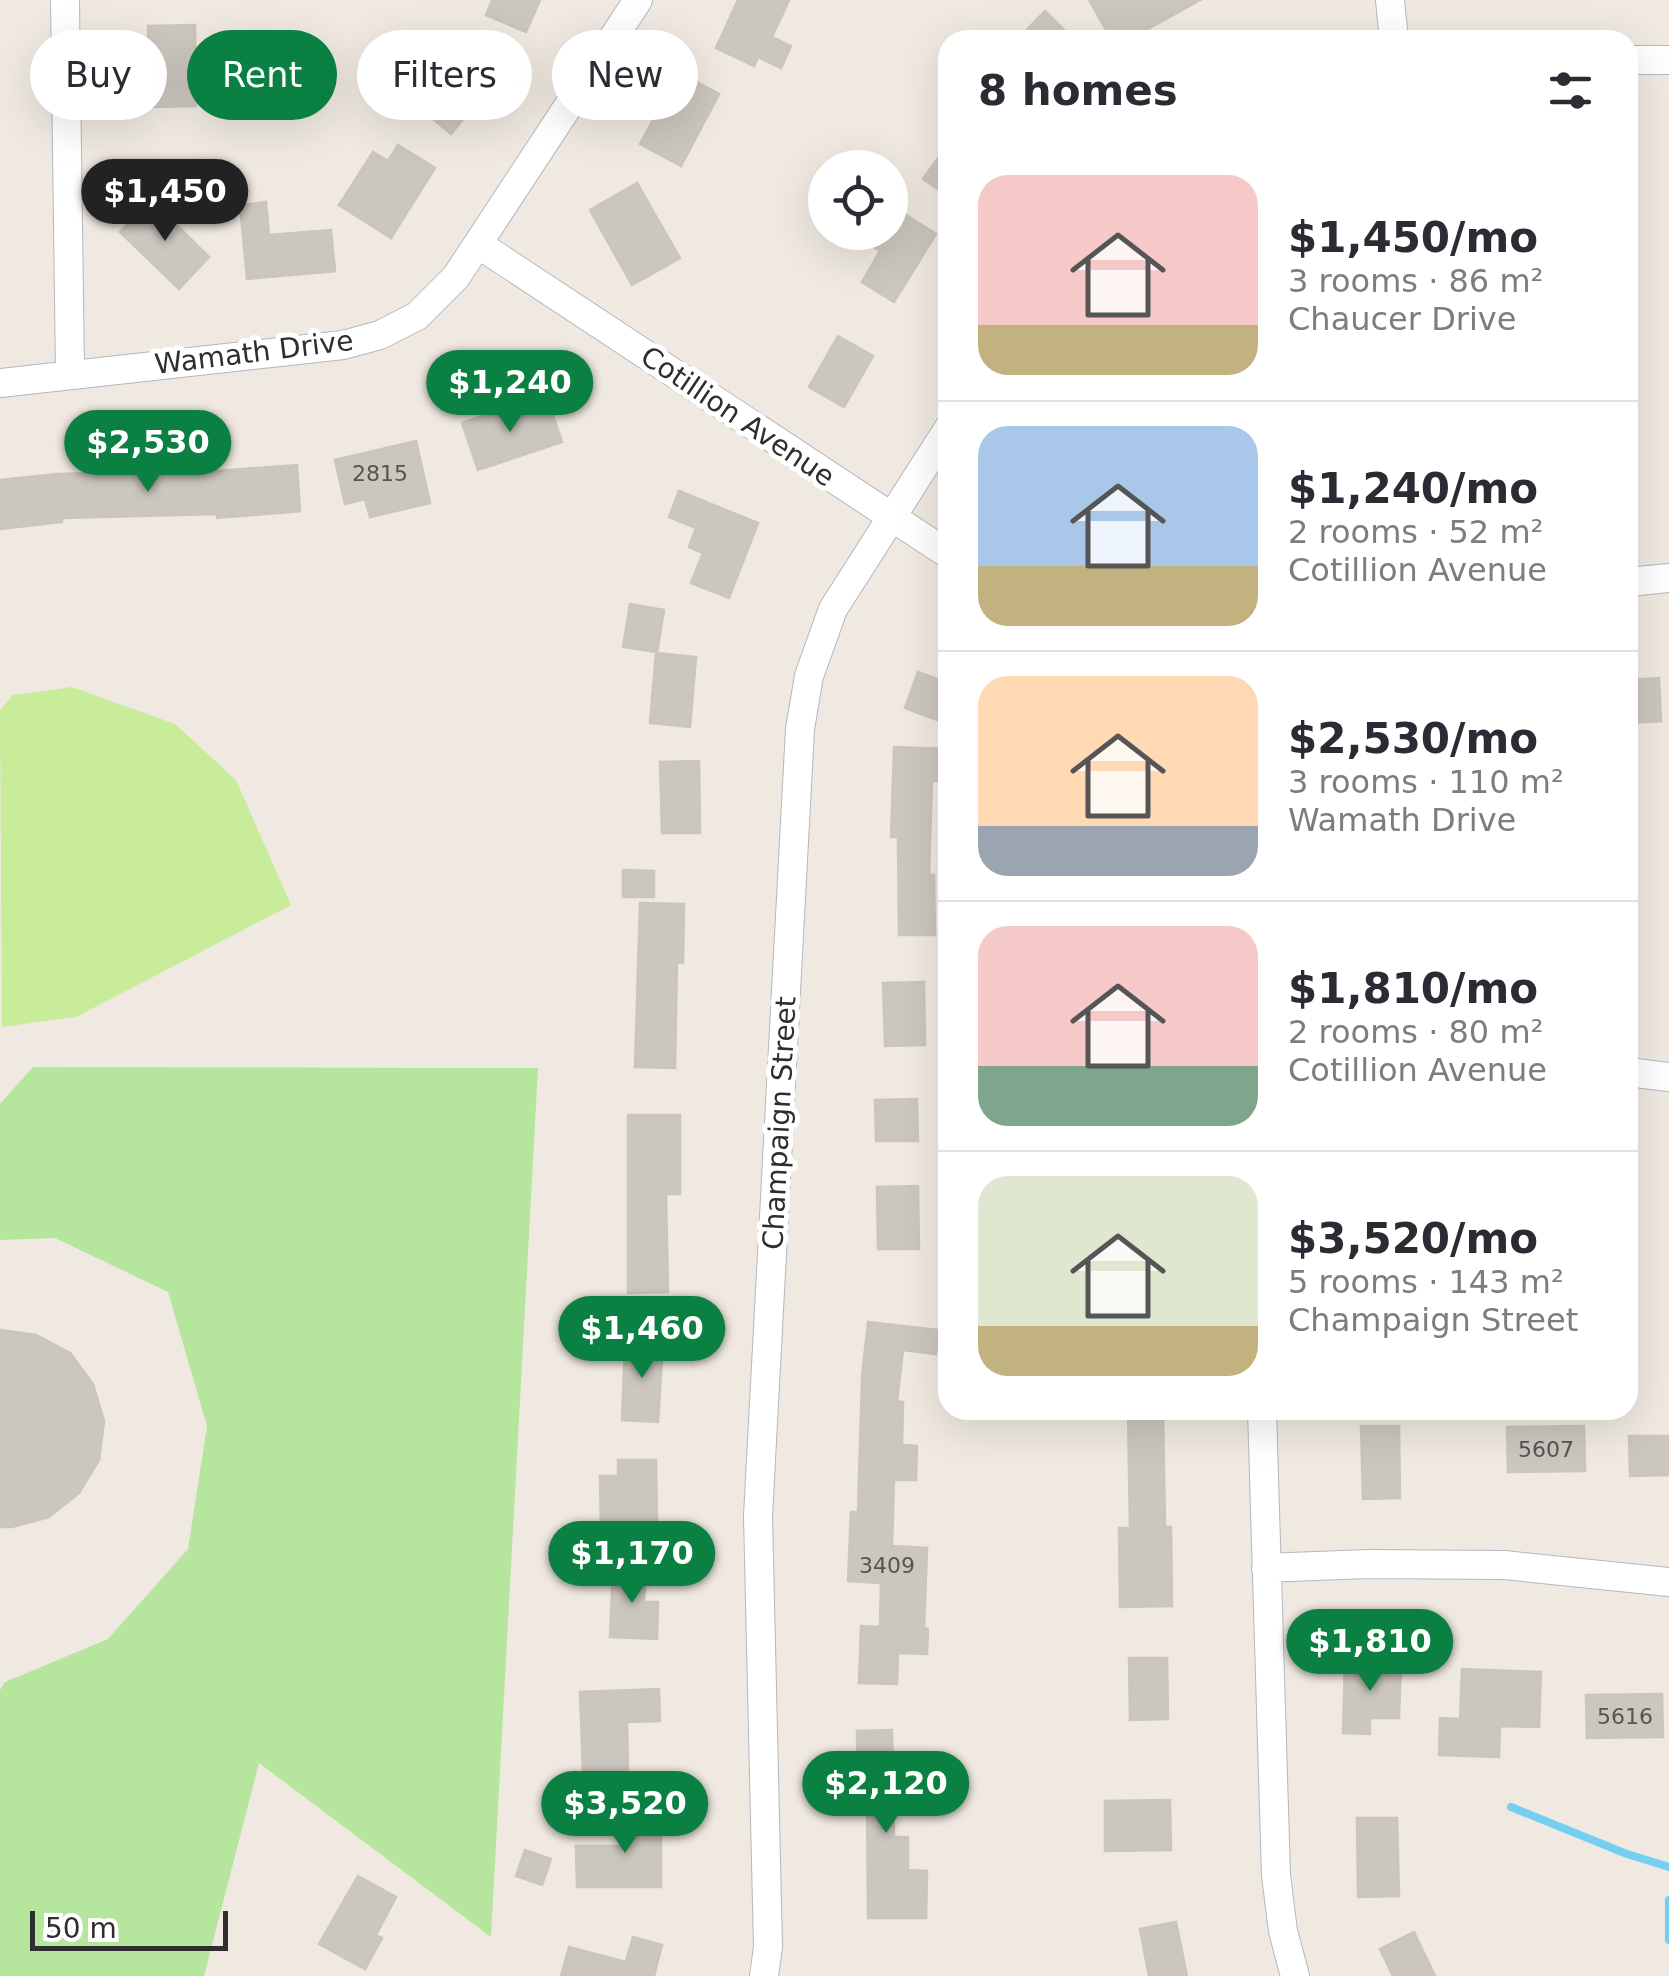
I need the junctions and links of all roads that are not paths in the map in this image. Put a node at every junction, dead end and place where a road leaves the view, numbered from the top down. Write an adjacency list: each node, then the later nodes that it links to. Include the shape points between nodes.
1 (65, 0): 8 (street)
2 (638, 0): 7 (street, Wamath Drive)
3 (1390, 0): 4 (street)
4 (1393, 30)
5 (1638, 60): 6 (street)
6 (1669, 60)
7 (478, 244): 8 (street, Wamath Drive, via 431,304 380,336); 11 (street, Cotillion Avenue)
8 (70, 373): 9 (street, Wamath Drive)
9 (0, 383)
10 (938, 444): 11 (street, Champaign Street)
11 (890, 516): 12 (street, Cotillion Avenue); 20 (street, Champaign Street, via 833,609 809,676 800,730 758,1516)
12 (938, 547)
13 (1669, 578): 14 (street)
14 (1638, 581)
15 (1638, 1073): 16 (street)
16 (1669, 1076)
17 (1262, 1420): 18 (street)
18 (1266, 1568): 19 (street, via 1456,1564); 21 (street, via 1276,1874)
19 (1669, 1582)
20 (764, 1976)
21 (1295, 1976)

